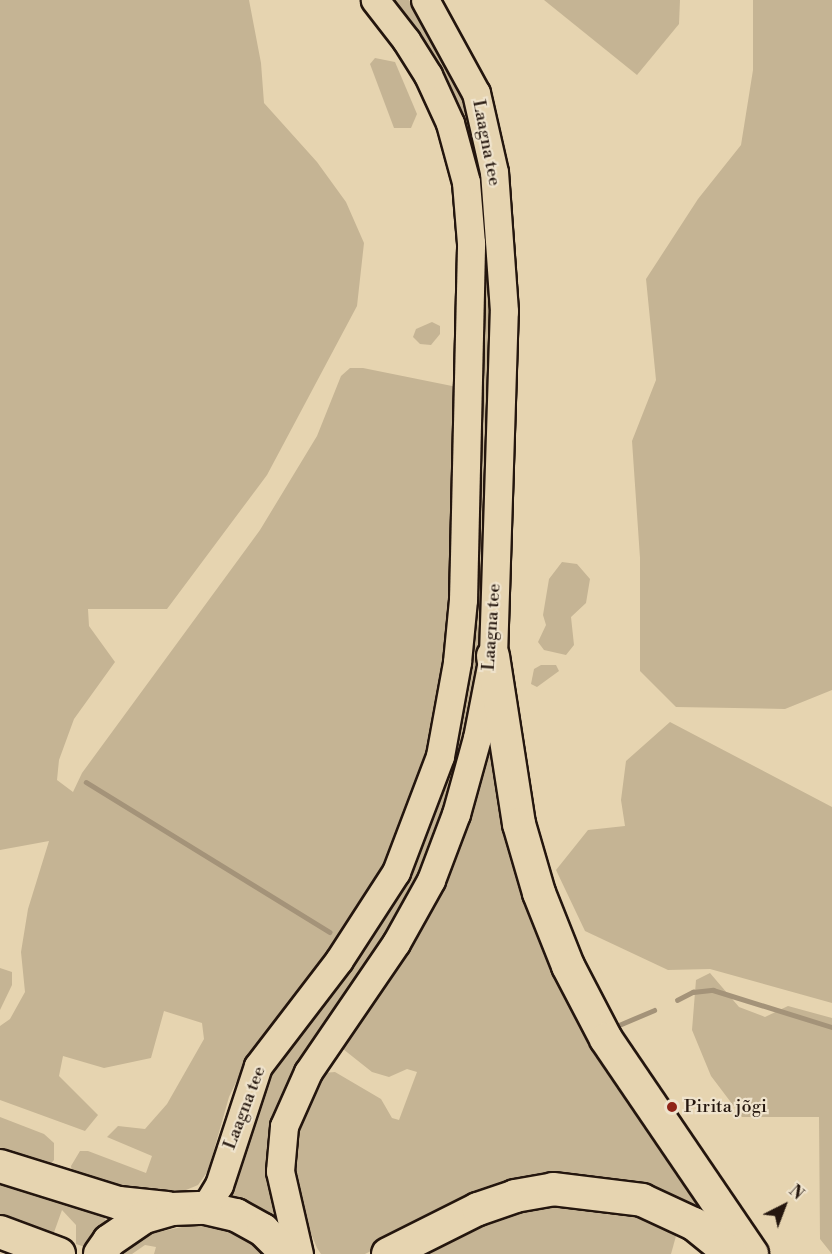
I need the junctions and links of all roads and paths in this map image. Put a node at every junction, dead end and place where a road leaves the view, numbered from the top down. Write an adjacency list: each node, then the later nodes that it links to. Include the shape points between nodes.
1 (375, 0): 5 (main road, Laagna tee, via 428,75 450,123 466,182 471,243 463,600 457,662 440,756 396,872 339,960 258,1066 219,1185)
2 (425, 0): 3 (main road, Laagna tee, via 476,93 494,172 504,311)
3 (493, 656): 11 (main road, Laagna tee, via 459,803 431,880 396,943 308,1072 284,1126 280,1170); 14 (highway, via 519,824 539,893 568,966 606,1039)
4 (0, 1166): 6 (highway, via 119,1203)
5 (205, 1208): 6 (highway); 10 (highway, via 236,1215 263,1230)
6 (172, 1209): 9 (highway, via 144,1217 109,1241)
7 (0, 1232): 8 (highway)
8 (53, 1252)
9 (100, 1254)
10 (287, 1254)
11 (299, 1254)
12 (388, 1254): 13 (highway, via 478,1209 515,1196 553,1189 642,1200 694,1224)
13 (731, 1254)
14 (752, 1254)

